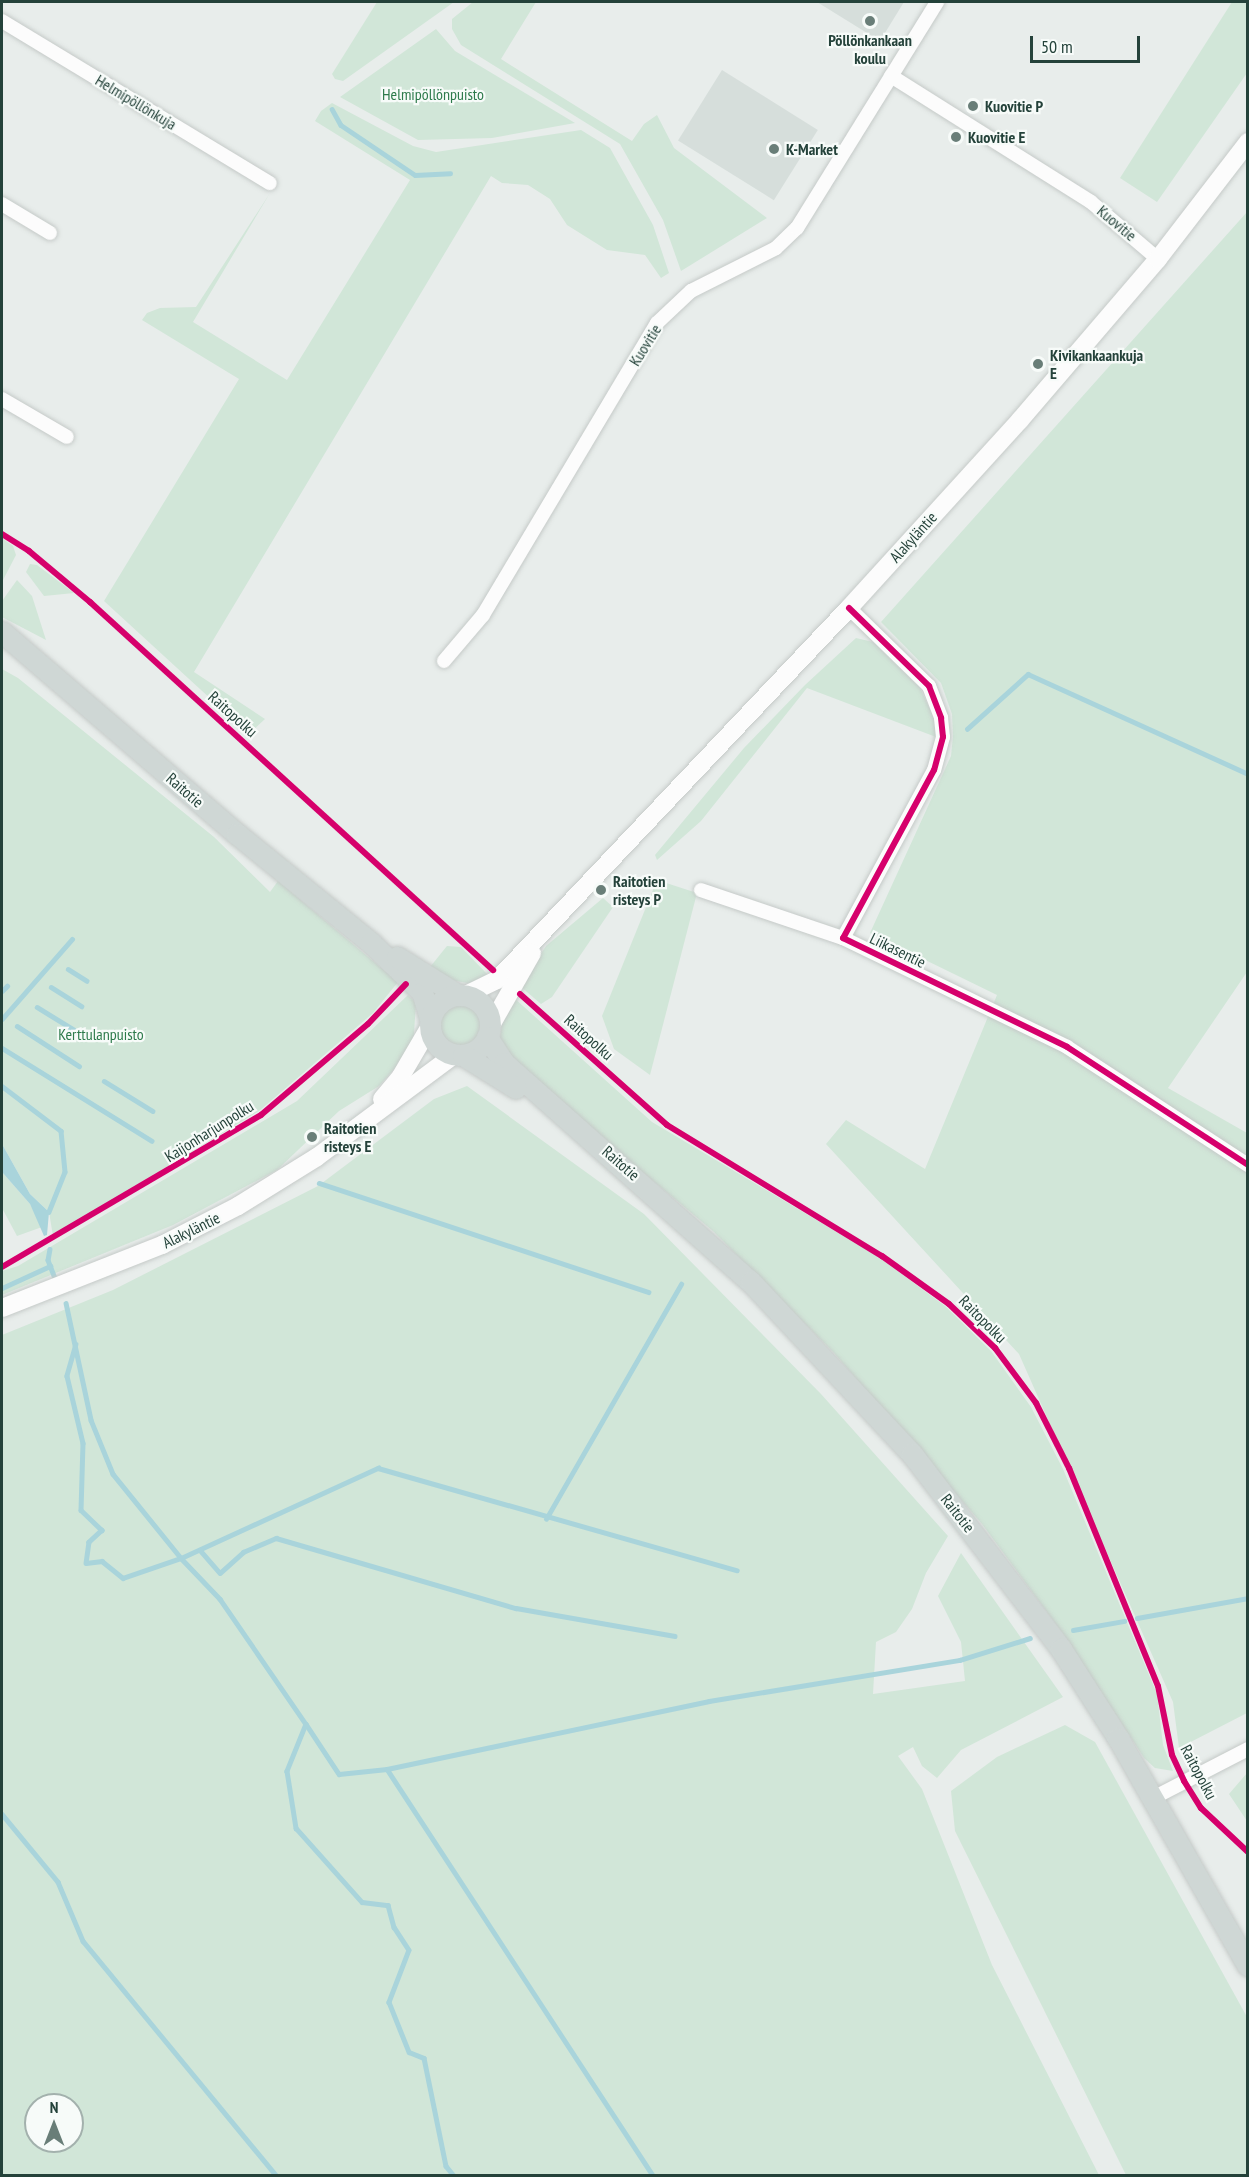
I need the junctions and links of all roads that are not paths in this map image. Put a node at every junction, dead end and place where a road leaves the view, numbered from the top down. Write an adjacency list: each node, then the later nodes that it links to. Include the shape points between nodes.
1 (937, 2): 3 (street, Kuovitie)
2 (2, 21): 5 (street, Helmipöllönkuja)
3 (891, 76): 8 (street, Kuovitie, via 1091,202); 13 (street, Kuovitie, via 797,228 776,248 692,291 657,323 483,615)
4 (1246, 146): 8 (main road, Alakyläntie)
5 (270, 183)
6 (2, 204): 7 (street)
7 (50, 233)
8 (1158, 259): 11 (main road, Alakyläntie, via 1020,420)
9 (2, 399): 10 (street)
10 (67, 437)
11 (849, 608): 15 (main road, Alakyläntie); 16 (street, Liikasentie, via 929,686 941,718 943,737 934,770)
12 (2, 632): 17 (main road, Raitotie)
13 (444, 661)
14 (701, 891): 16 (street, Liikasentie)
15 (558, 914): 18 (main road, Alakyläntie, via 497,980); 20 (main road, Alakyläntie, via 508,989)
16 (843, 938): 24 (street, Liikasentie, via 1067,1047)
17 (371, 944): 18 (main road, Raitotie); 19 (main road, Raitotie, via 422,992)
18 (462, 995): 19 (main road, via 440,1002); 20 (main road, via 484,1007)
19 (430, 1023): 21 (main road, via 437,1045); 22 (main road, Alakyläntie, via 401,1076)
20 (489, 1032): 21 (main road, via 473,1052); 23 (main road, Raitotie, via 504,1063)
21 (459, 1055): 22 (main road, Alakyläntie); 23 (main road, Raitotie)
22 (364, 1121): 25 (main road, Alakyläntie, via 285,1179 190,1232)
23 (580, 1129): 27 (main road, Raitotie, via 751,1282 912,1454 1061,1649)
24 (1248, 1165)
25 (2, 1308)
26 (1248, 1749): 27 (street)
27 (1153, 1798): 28 (main road, Raitotie)
28 (1248, 1966)

